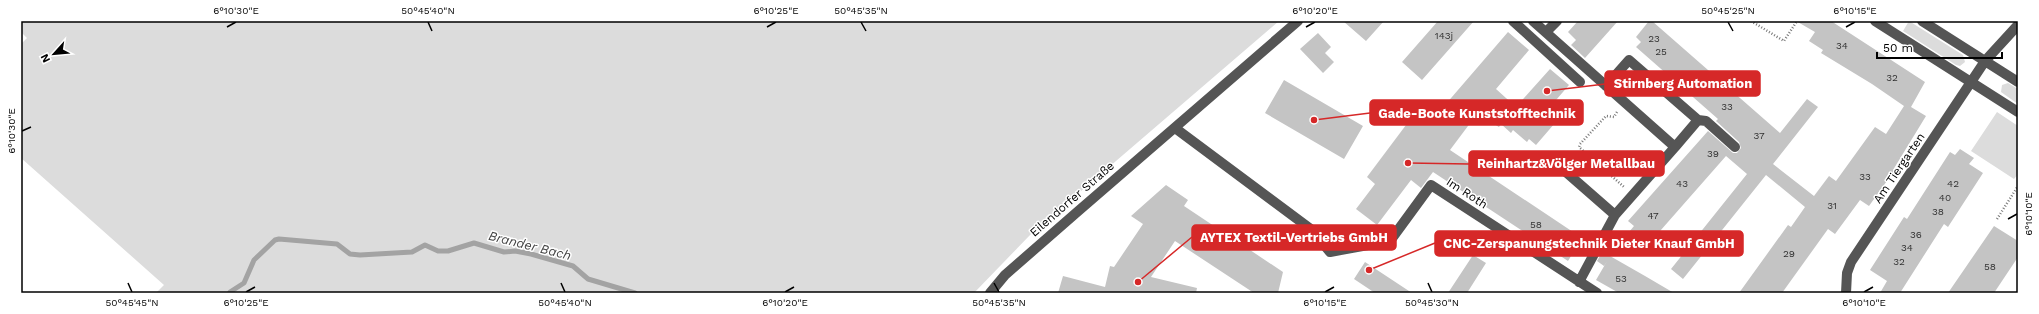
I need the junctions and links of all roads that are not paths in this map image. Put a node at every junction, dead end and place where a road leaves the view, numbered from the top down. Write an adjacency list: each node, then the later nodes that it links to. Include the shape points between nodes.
1 (1298, 21): 16 (street, Eilendorfer Straße)
2 (1513, 21): 10 (street)
3 (1533, 21): 8 (street)
4 (1557, 21): 8 (street)
5 (1875, 21): 12 (street)
6 (1922, 21): 9 (street)
7 (2018, 25): 9 (street, Am Tiergarten)
8 (1546, 32): 13 (street)
9 (1985, 61): 11 (street); 12 (street, Am Tiergarten)
10 (1580, 82)
11 (2018, 82)
12 (1973, 83): 14 (street); 24 (street, Am Tiergarten, via 1850,262)
13 (1606, 86): 15 (street, via 1629,60); 17 (street)
14 (2018, 112)
15 (1698, 120): 17 (street); 18 (street, via 1706,121)
16 (1175, 128): 21 (street, Im Roth, via 1312,230 1330,252 1390,241 1431,185); 22 (street, Eilendorfer Straße, via 1011,270)
17 (1675, 147): 20 (street)
18 (1735, 147)
19 (1559, 166): 20 (street)
20 (1615, 215): 21 (street)
21 (1579, 282): 23 (street, Im Roth)
22 (990, 293)
23 (1597, 293)
24 (1846, 293)

